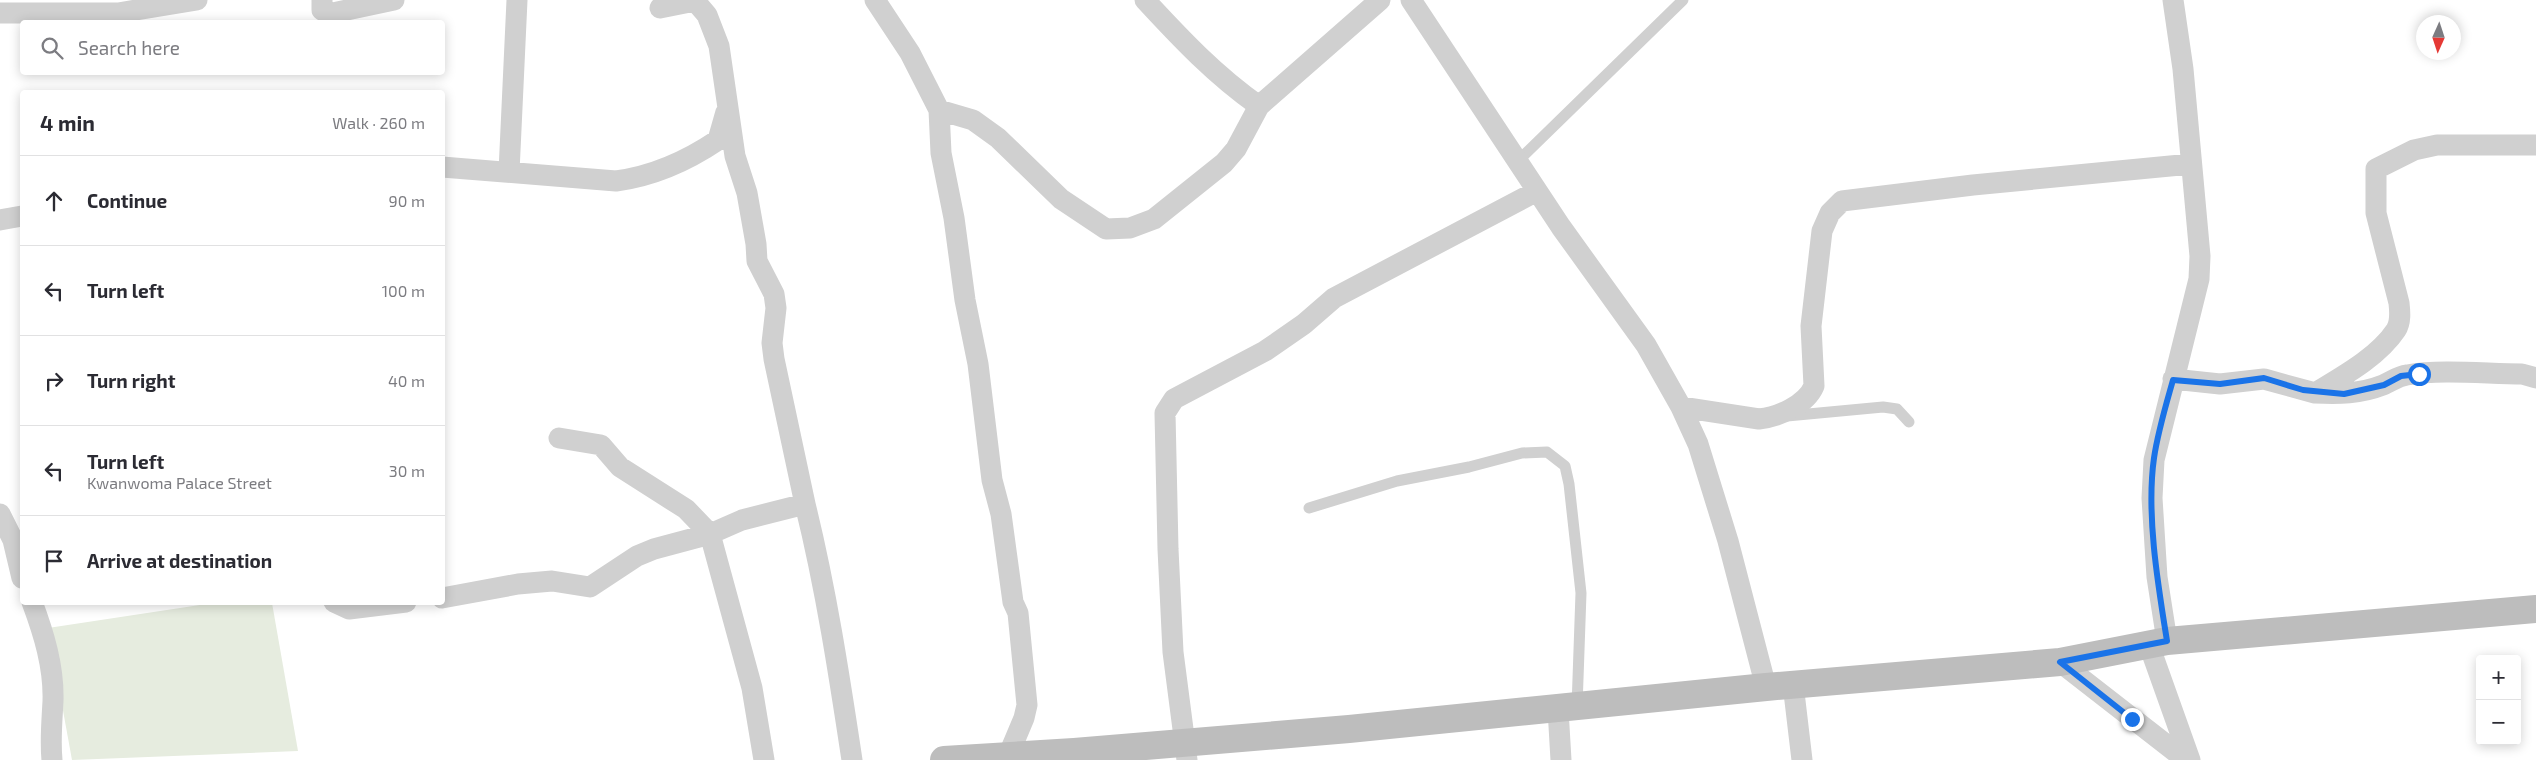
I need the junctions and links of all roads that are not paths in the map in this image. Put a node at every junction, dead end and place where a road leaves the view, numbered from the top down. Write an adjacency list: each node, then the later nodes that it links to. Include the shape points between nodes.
1 (197, 0): 12 (street, via 118,13)
2 (322, 0): 3 (street, via 322,10 328,14)
3 (394, 0)
4 (517, 0): 20 (street)
5 (875, 0): 15 (street, via 910,53)
6 (1145, 0): 13 (street, via 1203,62)
7 (1380, 0): 13 (street)
8 (1411, 0): 17 (street)
9 (1683, 0): 17 (lane)
10 (2173, 0): 18 (street)
11 (660, 8): 14 (street, via 695,1 707,15 719,46)
12 (0, 13)
13 (1258, 106): 15 (street, via 1236,149 1205,179 1154,219 1130,228 1106,229 1061,199 998,138 973,120)
14 (728, 107): 20 (street, via 718,140 643,178 616,181); 31 (street, via 737,164 747,193 757,261 774,294 774,359)
15 (939, 110): 47 (street, via 941,153 978,364 992,480 1018,620 1027,705)
16 (2536, 145): 26 (street, via 2437,145 2414,150 2376,169 2376,213 2399,303 2397,329 2379,349)
17 (1519, 160): 21 (street)
18 (2192, 164): 25 (street, via 2199,279); 28 (street, via 1842,201 1830,213 1822,231 1811,326 1814,386 1805,401)
19 (445, 167): 20 (street)
20 (509, 172)
21 (1537, 191): 27 (street, via 1646,345); 46 (street, via 1334,298 1266,351 1182,394 1168,406 1165,413 1173,652)
22 (20, 216): 23 (street)
23 (0, 220)
24 (2536, 378): 26 (street, via 2522,374 2419,374 2401,376 2361,392)
25 (2173, 380): 26 (street, via 2220,384 2264,378); 41 (street, via 2154,460 2152,498)
26 (2315, 393)
27 (1681, 407): 28 (street); 44 (street, via 1698,444 1728,541)
28 (1770, 418): 29 (lane, via 1883,407 1897,409)
29 (1909, 422)
30 (558, 438): 34 (street, via 601,445 620,466 686,509)
31 (804, 504): 34 (street, via 742,520); 50 (street, via 821,567)
32 (1309, 508): 45 (lane, via 1397,481 1522,453 1547,452 1565,466 1582,613)
33 (0, 514): 35 (street, via 13,540)
34 (710, 534): 36 (street, via 637,556 590,587 552,580); 49 (street, via 752,688)
35 (20, 567)
36 (445, 597)
37 (33, 605): 48 (street, via 52,675)
38 (340, 605): 39 (street, via 349,609)
39 (382, 605)
40 (2536, 610): 41 (street)
41 (2158, 643): 42 (street); 55 (street)
42 (2060, 662): 43 (street); 54 (street)
43 (1793, 684): 44 (street); 53 (street)
44 (1766, 687): 45 (street)
45 (1568, 708): 46 (street); 52 (street)
46 (1185, 752): 47 (street)
47 (1008, 756): 51 (street)
48 (52, 760)
49 (764, 760)
50 (852, 760)
51 (944, 760)
52 (1561, 760)
53 (1802, 760)
54 (2186, 760)
55 (2190, 760)

